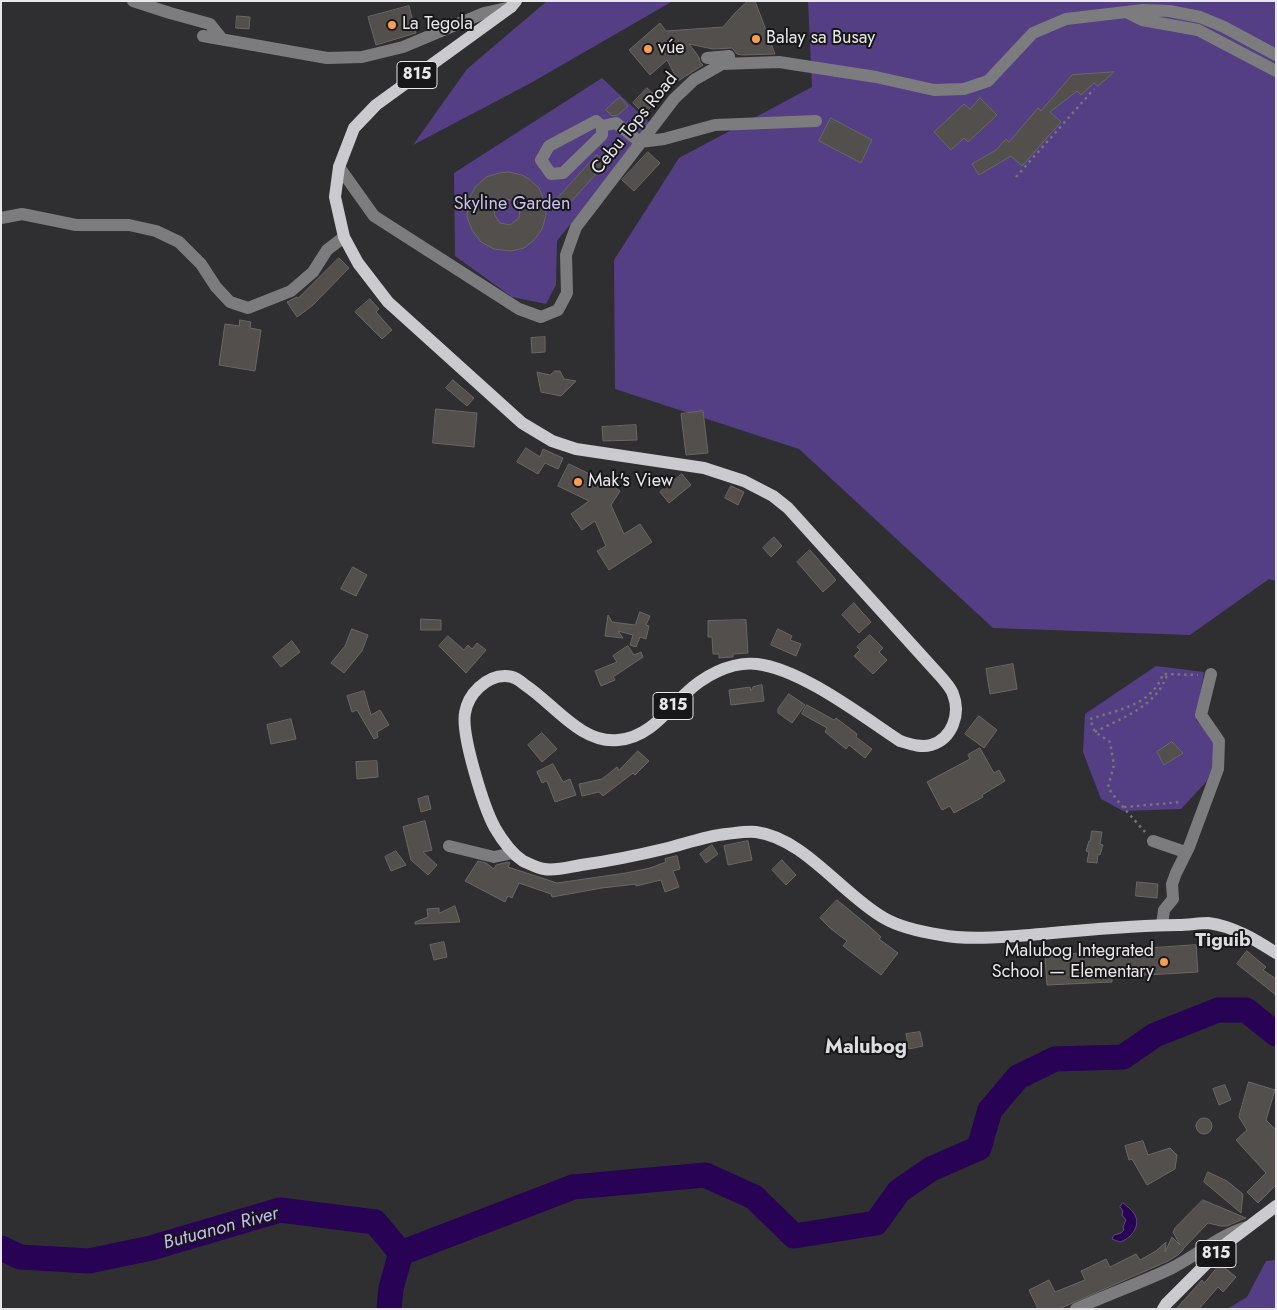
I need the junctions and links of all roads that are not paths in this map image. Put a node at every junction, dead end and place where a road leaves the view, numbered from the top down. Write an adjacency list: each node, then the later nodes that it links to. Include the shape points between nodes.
1 (133, 1): 5 (street, via 210,24)
2 (514, 4): 5 (street, via 403,47 362,57 327,58); 11 (main road, 815, via 376,105 354,128)
3 (1128, 13): 6 (street, Cebu Tops Road, via 1169,11 1200,17); 7 (street, Cebu Tops Road, via 1142,20 1198,30); 10 (street, Cebu Tops Road, via 1066,19 1033,33 988,81 964,89 934,90 779,62 720,59 674,99)
4 (203, 36): 5 (street)
5 (222, 39)
6 (1276, 55)
7 (1276, 72)
8 (816, 120): 10 (street, via 715,125 664,140)
9 (602, 126): 9 (street, via 596,121 549,146 541,160 551,174 563,174 602,136); 10 (street, via 616,123)
10 (640, 142): 11 (street, Cebu Tops Road, via 576,227 566,255 567,293 558,310 541,316 519,309 374,216)
11 (339, 167): 13 (main road, 815, via 335,197)
12 (1, 218): 13 (street, via 22,214 76,225 129,225 156,231 179,242 201,264 230,302 248,308 291,291 313,272 327,250)
13 (344, 237): 18 (main road, 815, via 358,263 388,302 522,424 552,441 576,449 704,468 744,481 773,496 788,508 906,637 953,693 956,717 948,734 929,746 915,745 900,740 811,683 775,668 737,665 718,671 693,686 644,733 630,739 609,741 591,736 513,677 493,678 484,682 470,701 465,710 465,726 486,810)
14 (1212, 674): 17 (street, via 1201,715 1219,740 1218,769)
15 (1153, 841): 17 (street)
16 (449, 846): 18 (street, via 494,856)
17 (1185, 852): 19 (street, via 1172,884 1173,899 1164,910)
18 (513, 853): 19 (main road, 815, via 542,869 555,869 603,862 718,835 760,833 782,840 867,907 911,929 945,936 1003,937)
19 (1162, 925): 20 (main road, 815, via 1209,923 1238,932)
20 (1276, 953)
21 (1276, 1206): 22 (main road, 815)
22 (1248, 1226): 23 (street, via 1232,1231 1172,1268); 24 (main road, 815, via 1226,1243)
23 (1076, 1309)
24 (1163, 1309)

